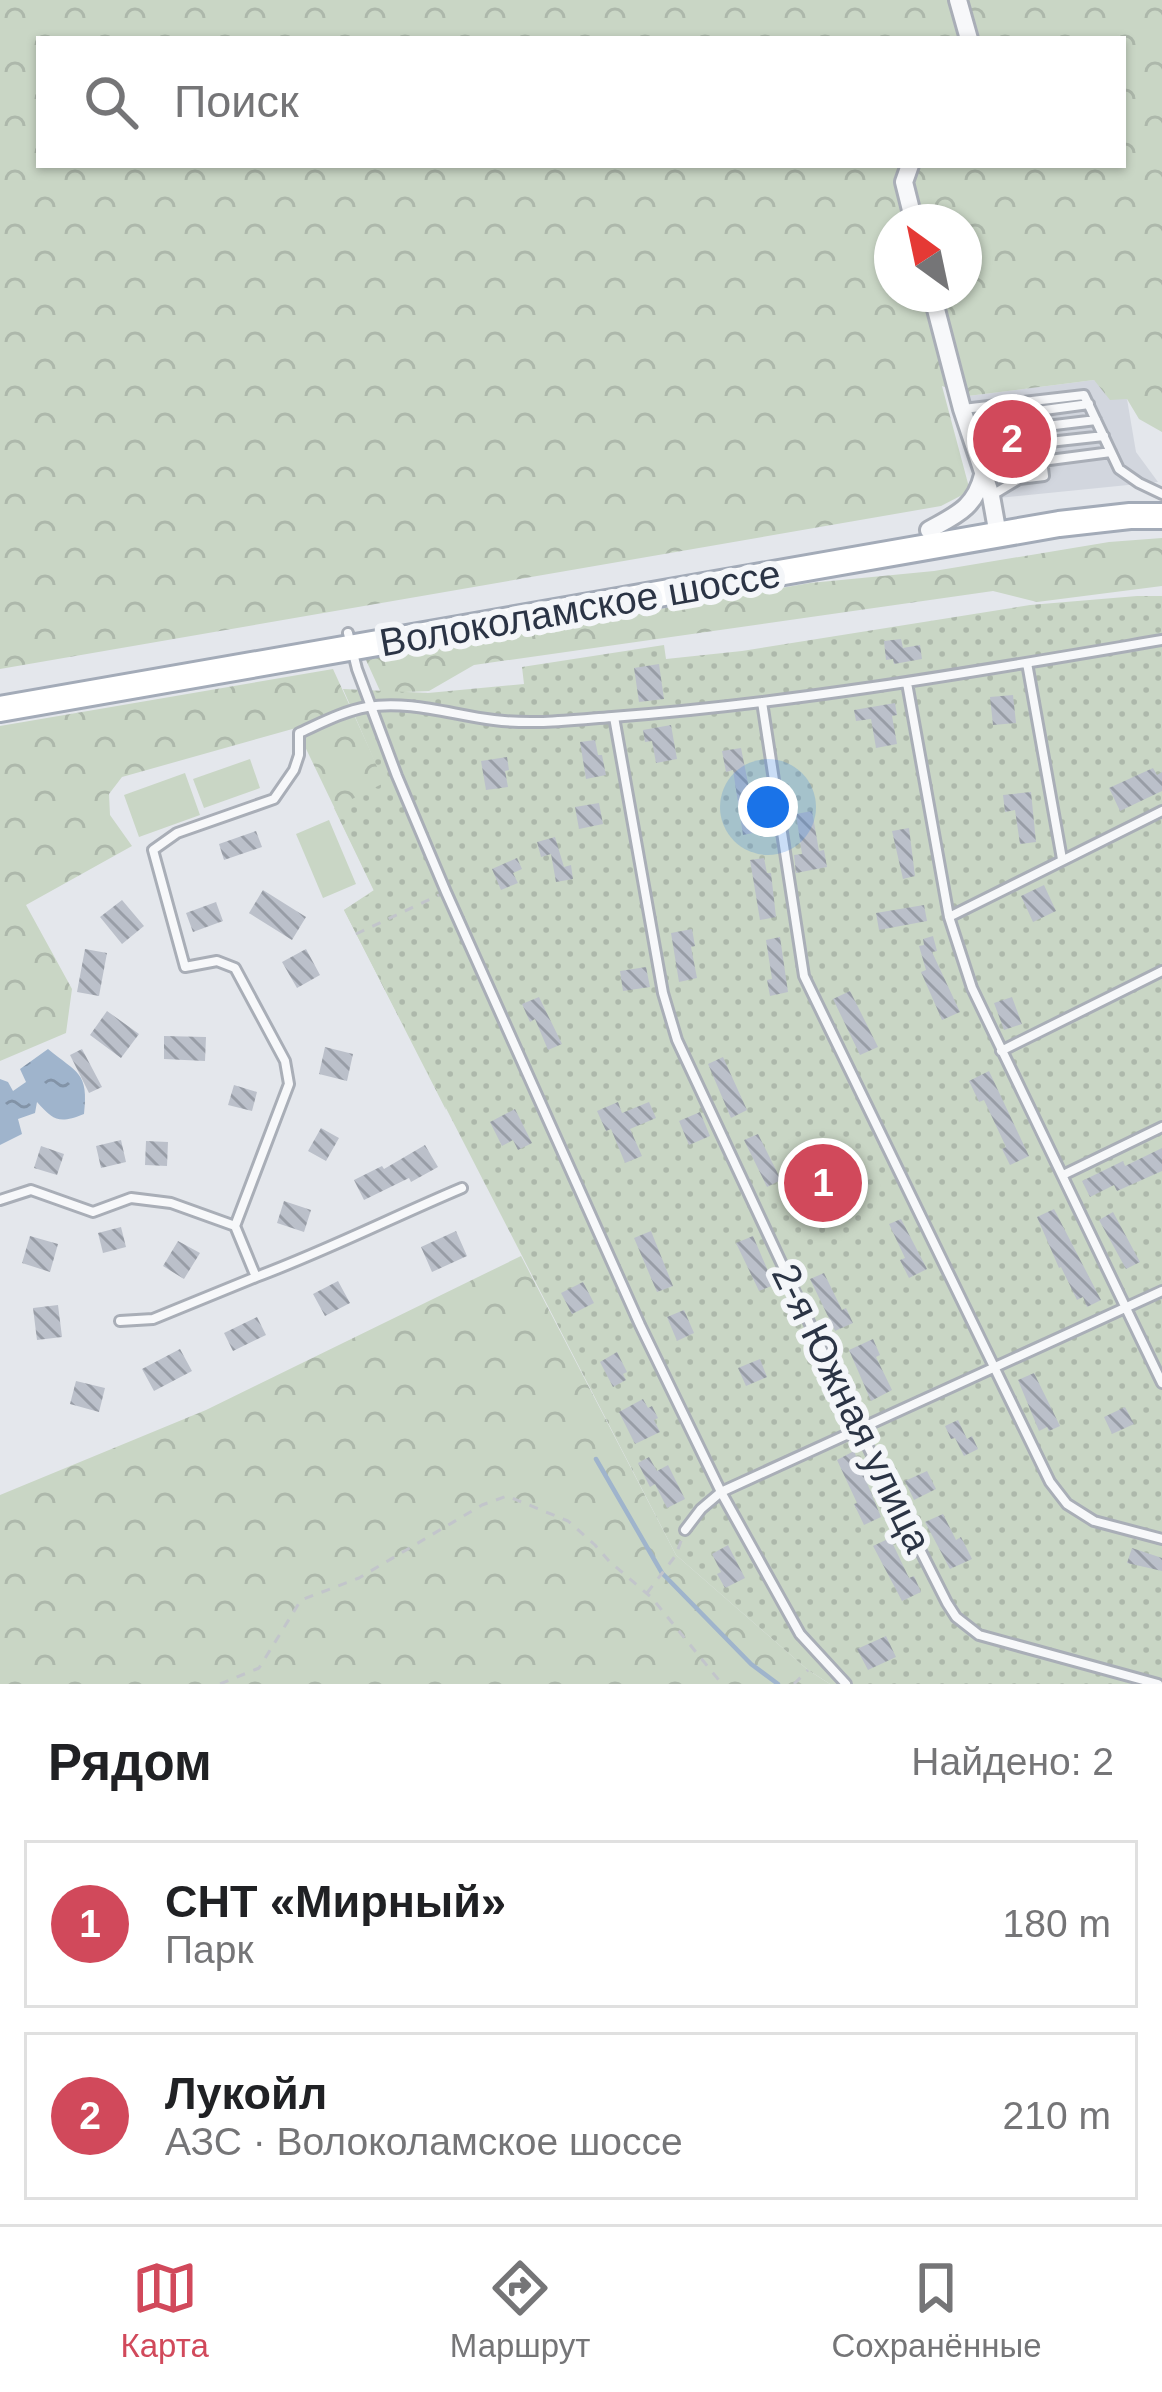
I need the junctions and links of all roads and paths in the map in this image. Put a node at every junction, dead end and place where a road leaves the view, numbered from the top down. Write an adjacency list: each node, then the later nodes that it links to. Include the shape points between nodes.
1 (958, 0): 2 (street)
2 (968, 36)
3 (909, 168): 4 (street)
4 (910, 204)
5 (937, 312): 7 (street)
6 (1036, 406): 7 (lane); 8 (lane, via 1086,400); 9 (lane)
7 (962, 410): 14 (street)
8 (1096, 420): 9 (lane); 10 (lane)
9 (1038, 427): 11 (lane)
10 (1103, 436): 11 (lane); 12 (lane)
11 (1040, 443): 13 (lane)
12 (1112, 452): 13 (lane); 15 (lane, via 1119,469)
13 (1042, 461): 16 (lane, via 1044,476 1019,479)
14 (984, 474): 16 (street); 18 (street, via 971,504)
15 (1162, 498): 16 (main road, Волоколамское шоссе)
16 (995, 516): 17 (main road, Волоколамское шоссе, via 1059,524); 18 (main road, Волоколамское шоссе); 19 (main road, Волоколамское шоссе)
17 (1162, 516)
18 (928, 530): 19 (main road, Волоколамское шоссе)
19 (350, 640): 23 (main road, Волоколамское шоссе); 25 (lane); 26 (main road, Волоколамское шоссе)
20 (1162, 640): 21 (lane)
21 (1027, 663): 22 (lane); 29 (lane)
22 (907, 683): 24 (lane); 31 (lane)
23 (0, 693)
24 (762, 702): 27 (lane); 44 (lane, via 804,976)
25 (370, 706): 27 (lane, via 495,721); 30 (lane); 39 (lane, via 299,733 294,770 274,800 177,833 153,850 185,968 218,961 235,968 286,1061 289,1084)
26 (0, 709)
27 (614, 717): 46 (lane, 2-я Южная улица, via 677,1040)
28 (1162, 812): 29 (lane)
29 (1061, 859): 31 (lane)
30 (446, 892): 32 (path); 47 (lane)
31 (949, 916): 34 (lane)
32 (356, 934)
33 (1162, 971): 34 (lane)
34 (1001, 1051): 36 (lane)
35 (1162, 1127): 36 (lane)
36 (1063, 1175): 42 (lane)
37 (462, 1188): 40 (lane)
38 (0, 1201): 39 (lane, via 31,1190 93,1211 131,1198)
39 (236, 1226): 40 (lane)
40 (256, 1277): 43 (lane, via 153,1319)
41 (1162, 1291): 42 (lane)
42 (1126, 1309): 44 (lane); 45 (lane)
43 (120, 1321)
44 (995, 1369): 46 (lane); 49 (lane, via 1067,1504 1094,1521)
45 (1162, 1383)
46 (860, 1431): 47 (lane); 56 (lane, 2-я Южная улица, via 946,1603 968,1628)
47 (722, 1492): 48 (lane); 55 (lane, via 800,1634)
48 (685, 1530): 50 (path)
49 (1162, 1539)
50 (648, 1591): 52 (path); 53 (path, via 568,1522 507,1496 359,1578 301,1600 259,1668)
51 (808, 1670): 54 (path)
52 (720, 1683)
53 (220, 1684)
54 (794, 1684)
55 (846, 1684)
56 (1158, 1684)

